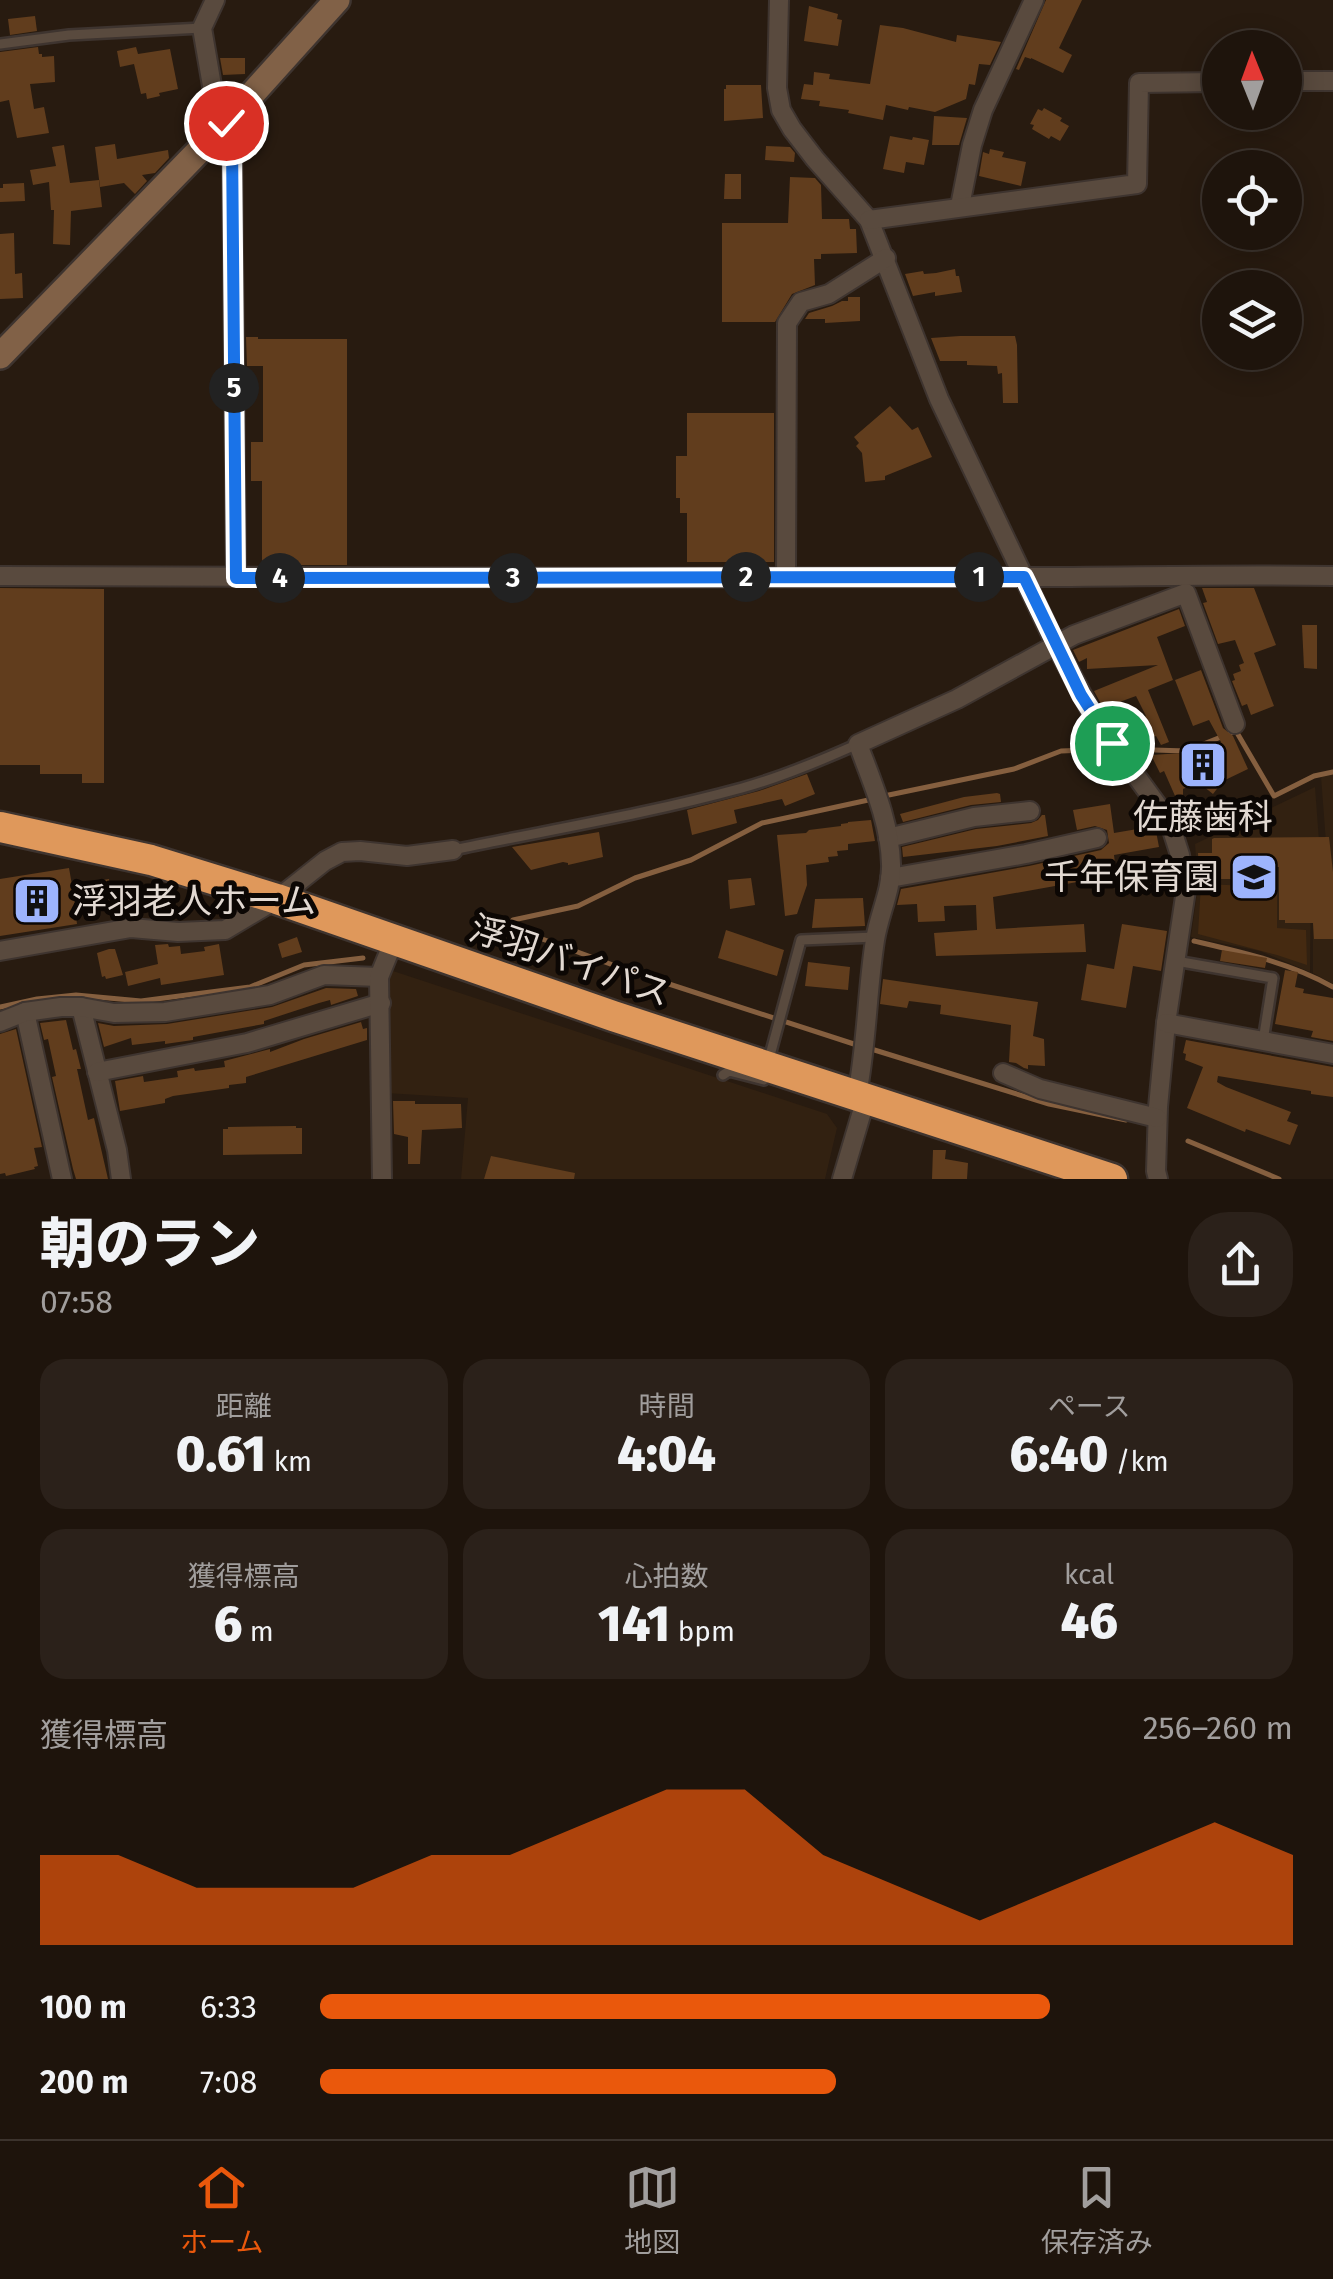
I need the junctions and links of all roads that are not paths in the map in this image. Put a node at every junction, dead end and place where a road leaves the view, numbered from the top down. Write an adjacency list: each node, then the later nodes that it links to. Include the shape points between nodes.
1 (214, 0): 5 (street)
2 (337, 0): 10 (main road)
3 (779, 0): 12 (street, via 781,110)
4 (1034, 0): 11 (street, via 982,110)
5 (202, 28): 6 (lane); 10 (street, via 215,104)
6 (0, 44)
7 (1333, 81): 9 (street)
8 (1202, 82): 11 (street, via 1139,83 1137,184)
9 (1302, 82)
10 (226, 123): 14 (main road); 19 (street, via 232,142)
11 (960, 206): 12 (street)
12 (870, 220): 13 (street)
13 (886, 258): 16 (street, via 829,294 801,302 788,323); 18 (street, via 938,399)
14 (0, 356)
15 (0, 576): 19 (street)
16 (786, 576): 18 (street); 19 (street)
17 (1333, 576): 18 (street)
18 (1024, 577): 20 (street)
19 (236, 578)
20 (1056, 645): 21 (street, via 1186,593); 22 (street); 33 (street, via 1096,721 1172,830 1186,890)
21 (1235, 724)
22 (858, 744): 25 (street); 27 (lane, via 743,788)
23 (1030, 811): 25 (street)
24 (0, 827): 29 (highway, 浮羽バイパス, via 151,860)
25 (888, 838): 28 (street)
26 (1097, 838): 28 (street)
27 (453, 850): 29 (street, via 406,856 342,852)
28 (890, 878): 30 (street)
29 (277, 899): 31 (highway, 浮羽バイパス); 32 (street, via 225,930 131,928)
30 (875, 937): 42 (lane, via 801,940 778,1031); 46 (street)
31 (394, 940): 34 (street); 42 (highway, 浮羽バイパス, via 611,1021)
32 (0, 951)
33 (1176, 961): 39 (street); 40 (lane, via 1272,978)
34 (380, 977): 35 (street); 36 (street, via 324,975 270,995 165,1012 114,1014)
35 (381, 1002): 43 (street, via 247,1044); 50 (street)
36 (81, 1007): 37 (street); 43 (street)
37 (26, 1012): 38 (street); 48 (street)
38 (0, 1022)
39 (1166, 1023): 40 (street); 47 (street)
40 (1264, 1041): 41 (street)
41 (1333, 1054)
42 (782, 1071): 45 (lane, via 770,1082); 46 (highway, 浮羽バイパス)
43 (97, 1072): 49 (street)
44 (1002, 1073): 47 (street)
45 (722, 1075)
46 (862, 1096): 51 (street); 52 (highway, 浮羽バイパス)
47 (1157, 1118): 53 (street)
48 (62, 1179)
49 (121, 1179)
50 (382, 1179)
51 (842, 1179)
52 (1112, 1179)
53 (1158, 1179)

